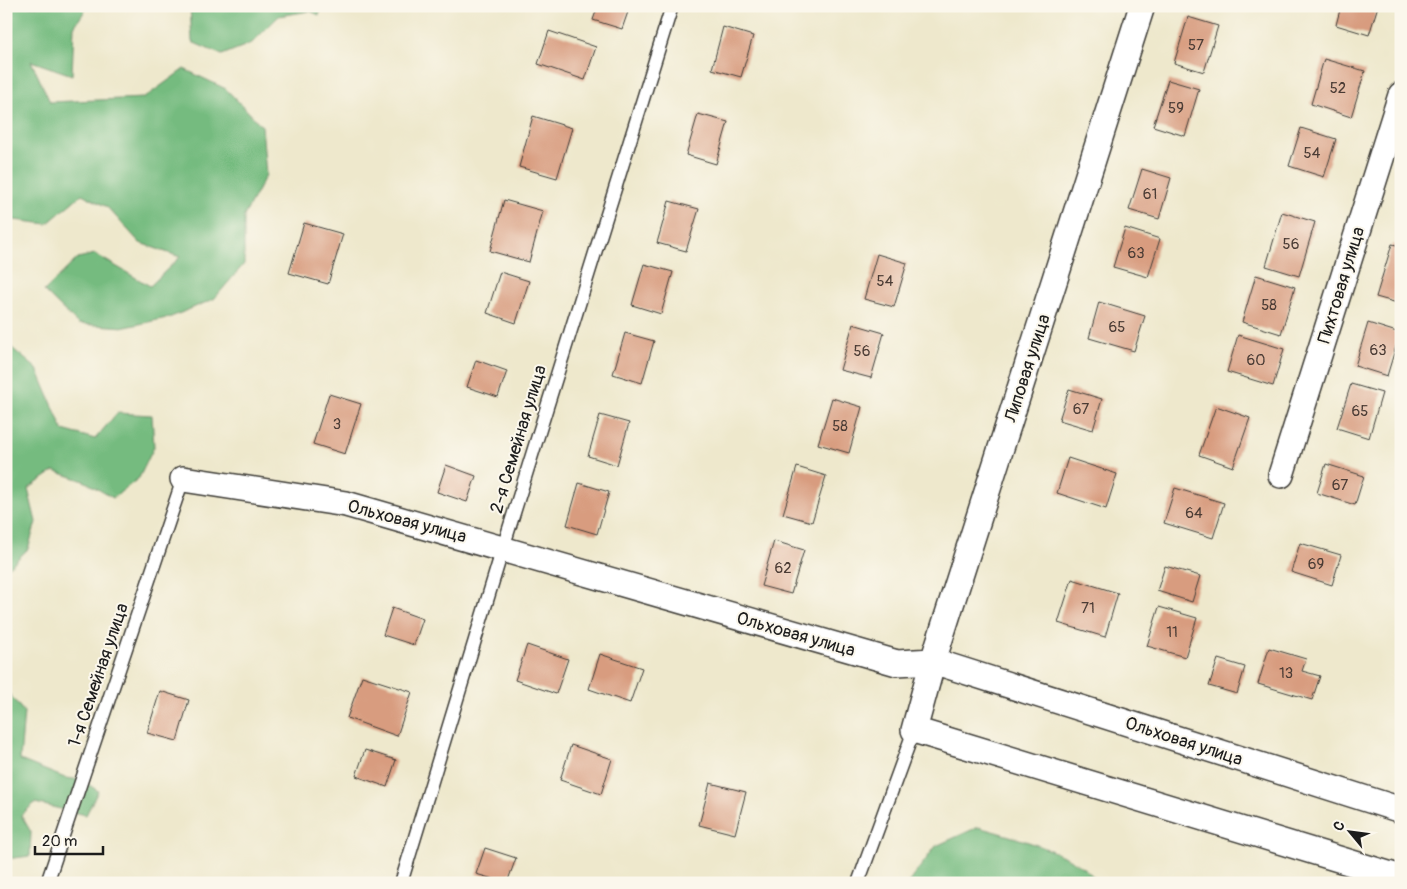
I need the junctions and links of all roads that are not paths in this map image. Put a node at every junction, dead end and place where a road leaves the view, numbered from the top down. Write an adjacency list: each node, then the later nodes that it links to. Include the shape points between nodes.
1 (672, 6): 6 (lane, 2-я Семейная улица)
2 (1142, 6): 7 (street, Липовая улица)
3 (1401, 95): 4 (street, Пихтовая улица)
4 (1281, 475)
5 (183, 478): 6 (street, Ольховая улица, via 346,504); 11 (lane, 1-я Семейная улица)
6 (503, 548): 7 (street, Ольховая улица, via 897,663); 12 (lane, 2-я Семейная улица)
7 (933, 661): 8 (street, Липовая улица); 9 (street, Ольховая улица)
8 (914, 730): 10 (street); 13 (lane)
9 (1401, 810)
10 (1401, 878)
11 (47, 883)
12 (401, 883)
13 (858, 883)

